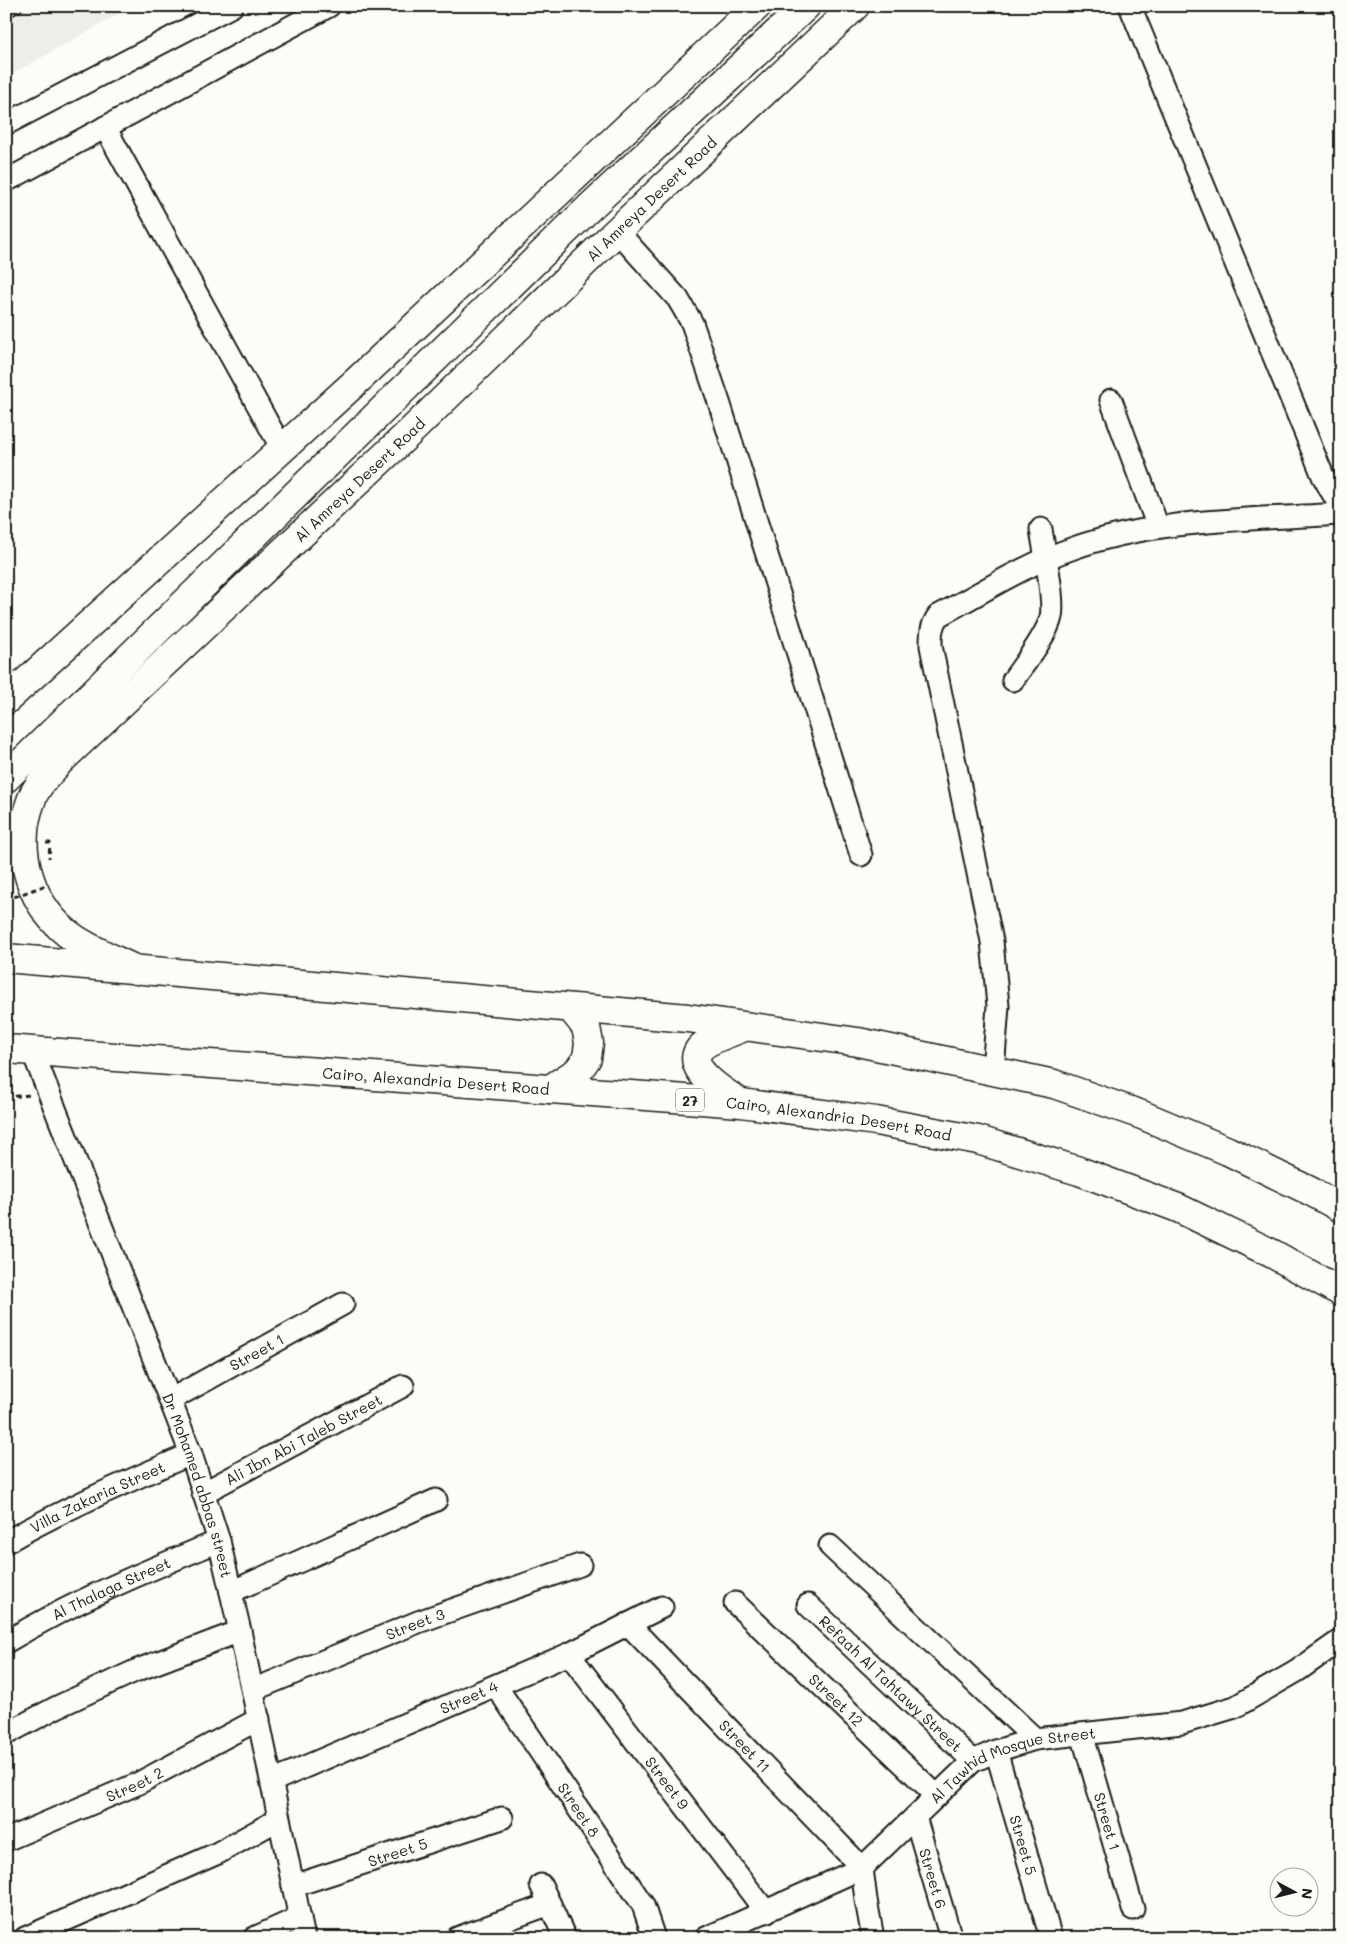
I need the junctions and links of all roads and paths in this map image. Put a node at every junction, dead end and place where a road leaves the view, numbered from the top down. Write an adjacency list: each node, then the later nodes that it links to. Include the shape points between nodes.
1 (17, 6): 7 (lane)
2 (232, 6): 9 (street)
3 (329, 6): 10 (street)
4 (757, 6): 14 (highway)
5 (855, 6): 12 (highway, Al Amreya Desert Road)
6 (1130, 6): 15 (street, via 1319,467)
7 (6, 12)
8 (798, 13): 22 (highway, via 582,214)
9 (6, 124)
10 (105, 127): 11 (street); 14 (street)
11 (6, 181)
12 (618, 231): 23 (highway, Al Amreya Desert Road, via 406,436 60,761 38,786); 24 (street, via 678,299 692,323)
13 (1111, 400): 17 (street)
14 (282, 449): 21 (highway)
15 (1341, 508)
16 (1341, 514): 17 (street)
17 (1158, 527): 19 (street, via 1073,548)
18 (1041, 529): 19 (street)
19 (1045, 559): 20 (street, via 1051,617); 32 (street, via 938,616 931,631 931,646 992,941 998,1006)
20 (1013, 680)
21 (6, 700)
22 (6, 778)
23 (16, 833): 28 (highway, Al Amreya Desert Road, via 23,844 25,866 32,886 62,928 76,939)
24 (862, 855)
25 (46, 885): 26 (path, bridge)
26 (6, 900)
27 (6, 958): 28 (highway)
28 (136, 970): 29 (highway)
29 (571, 1008): 30 (highway, via 688,1018); 33 (highway, via 586,1027 590,1042 587,1058 578,1071)
30 (744, 1027): 32 (highway, via 858,1042); 34 (highway, 27, via 711,1041 699,1050 696,1059 711,1084)
31 (19, 1050): 33 (highway, Cairo, Alexandria Desert Road / 27); 39 (street, Dr Mohamed abbas street)
32 (993, 1071): 35 (highway, via 1054,1084 1142,1114 1228,1151)
33 (550, 1089): 34 (highway, Cairo, Alexandria Desert Road / 27)
34 (741, 1103): 36 (highway, Cairo, Alexandria Desert Road / 27, via 876,1121 978,1140 1079,1171 1178,1208 1273,1254)
35 (1341, 1208)
36 (1341, 1292)
37 (343, 1304): 39 (street, Street 1)
38 (403, 1386): 41 (street, Ali Ibn Abi Taleb Street)
39 (170, 1400): 40 (street, Dr Mohamed abbas street)
40 (191, 1454): 41 (street, Dr Mohamed abbas street); 44 (street, Villa Zakaria Street, via 114,1487)
41 (203, 1493): 43 (street, Dr Mohamed abbas street)
42 (436, 1500): 47 (street)
43 (218, 1541): 47 (street, Dr Mohamed abbas street); 54 (street, Al Thalaga Street, via 124,1580)
44 (6, 1542)
45 (830, 1546): 61 (street)
46 (580, 1565): 57 (street, Street 3, via 418,1622)
47 (231, 1592): 52 (street, Dr Mohamed abbas street)
48 (735, 1603): 65 (street, Street 12)
49 (808, 1605): 63 (street, Refaah Al Tahtawy Street)
50 (662, 1607): 51 (street, Street 4)
51 (628, 1624): 55 (street, Street 4); 70 (street, Street 11)
52 (240, 1631): 57 (street, Dr Mohamed abbas street); 59 (street, via 135,1672)
53 (1341, 1640): 60 (street, Al Tawhid Mosque Street, via 1297,1671 1234,1707 1182,1723)
54 (6, 1642)
55 (569, 1654): 56 (street, Street 4); 75 (street, Street 9)
56 (496, 1686): 64 (street, Street 4); 82 (street, Street 8, via 643,1905)
57 (253, 1690): 58 (street, Dr Mohamed abbas street)
58 (259, 1720): 64 (street, Dr Mohamed abbas street); 69 (street, Street 2, via 137,1784)
59 (6, 1734)
60 (1082, 1734): 61 (street, Al Tawhid Mosque Street); 74 (street, Street 1)
61 (1035, 1739): 62 (street, Al Tawhid Mosque Street)
62 (996, 1751): 63 (street, Al Tawhid Mosque Street); 86 (street, Street 5)
63 (973, 1762): 65 (street, Al Tawhid Mosque Street)
64 (272, 1781): 68 (street, Dr Mohamed abbas street)
65 (936, 1796): 66 (street, Al Tawhid Mosque Street)
66 (915, 1817): 70 (street, Al Tawhid Mosque Street); 85 (street, Street 6)
67 (502, 1818): 72 (street, Street 5)
68 (279, 1819): 72 (street, Dr Mohamed abbas street); 77 (street, via 218,1853)
69 (6, 1840)
70 (862, 1868): 75 (street, Al Tawhid Mosque Street); 84 (street)
71 (541, 1885): 73 (street)
72 (293, 1886): 76 (street, Dr Mohamed abbas street)
73 (550, 1904): 80 (street); 81 (street)
74 (1133, 1910)
75 (766, 1912): 83 (street, Al Tawhid Mosque Street)
76 (300, 1917): 78 (street); 79 (street, Dr Mohamed abbas street)
77 (25, 1938)
78 (254, 1938)
79 (304, 1938)
80 (457, 1938)
81 (565, 1938)
82 (654, 1938)
83 (706, 1938)
84 (873, 1938)
85 (951, 1938)
86 (1051, 1938)

